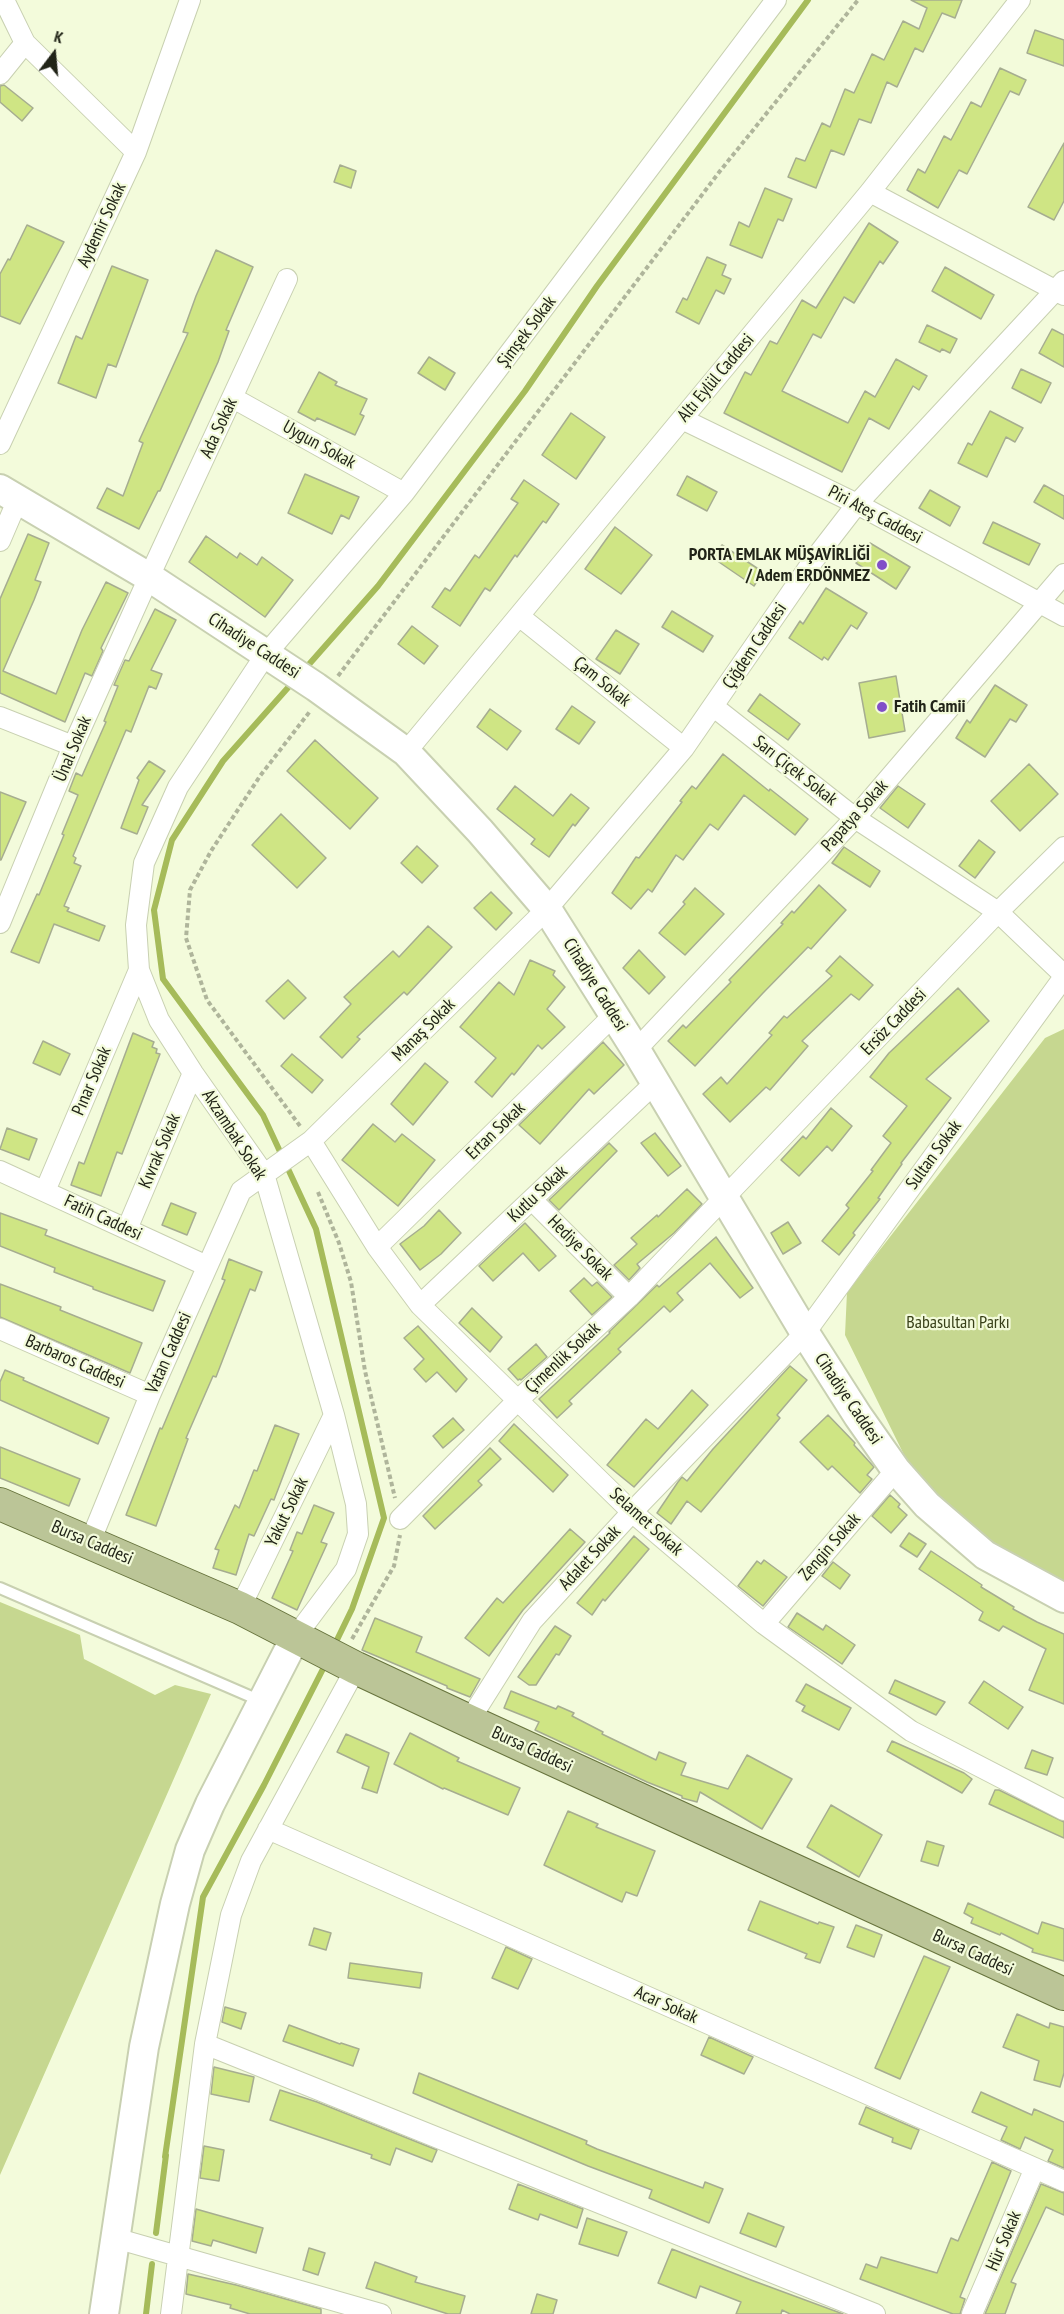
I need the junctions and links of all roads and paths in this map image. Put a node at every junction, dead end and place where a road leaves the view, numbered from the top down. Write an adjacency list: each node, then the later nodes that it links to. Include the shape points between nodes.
1 (4, 0): 6 (street)
2 (190, 0): 8 (street, Aydemir Sokak)
3 (776, 0): 15 (street, Şimşek Sokak)
4 (858, 0): 25 (path, via 720,171)
5 (1020, 0): 9 (street, Altı Eylül Caddesi)
6 (25, 43): 7 (street); 8 (street)
7 (0, 74)
8 (136, 152): 14 (street, Aydemir Sokak)
9 (870, 192): 11 (street); 13 (street, Altı Eylül Caddesi)
10 (287, 279): 12 (street, Ada Sokak)
11 (1062, 289): 17 (street, Çiğdem Caddesi)
12 (233, 398): 15 (street, Uygun Sokak); 20 (street, Ada Sokak)
13 (682, 419): 17 (street, Piri Ateş Caddesi); 22 (street, Altı Eylül Caddesi)
14 (0, 444)
15 (404, 493): 24 (street, Şimşek Sokak)
16 (9, 494): 18 (street); 20 (street, Cihadiye Caddesi)
17 (857, 504): 21 (street, Piri Ateş Caddesi); 26 (street, Çiğdem Caddesi, via 813,561)
18 (0, 541)
19 (1064, 573): 21 (street, Papatya Sokak)
20 (148, 577): 24 (street, Cihadiye Caddesi); 28 (street, Ünal Sokak)
21 (1040, 604): 23 (street, Piri Ateş Caddesi); 31 (street, Papatya Sokak)
22 (519, 616): 29 (street, Çam Sokak); 30 (street, Altı Eylül Caddesi)
23 (1064, 616)
24 (271, 657): 25 (street, Cihadiye Caddesi); 36 (street, Akzambak Sokak, via 178,788 144,863 136,925)
25 (321, 690): 30 (street, Cihadiye Caddesi); 42 (path, via 211,851 190,890 186,938 207,1000)
26 (714, 707): 29 (street, Çiğdem Caddesi); 31 (street, Sarı Çiçek Sokak)
27 (0, 717): 28 (street)
28 (73, 746): 35 (street, Ünal Sokak)
29 (684, 748): 33 (street, Çiğdem Caddesi)
30 (406, 752): 33 (street, Cihadiye Caddesi)
31 (855, 818): 34 (street, Sarı Çiçek Sokak); 39 (street, Papatya Sokak)
32 (1064, 847): 34 (street, Ersöz Caddesi)
33 (547, 909): 38 (street, Cihadiye Caddesi); 42 (street, Manaş Sokak)
34 (998, 912): 37 (street, Sarı Çiçek Sokak); 47 (street, Ersöz Caddesi)
35 (0, 923)
36 (139, 970): 40 (street, Akzambak Sokak, via 159,1020); 46 (street, Pınar Sokak)
37 (1064, 976): 55 (street, Sultan Sokak)
38 (614, 1015): 39 (street, Cihadiye Caddesi); 50 (street, Ertan Sokak)
39 (636, 1050): 41 (street, Cihadiye Caddesi)
40 (193, 1073): 44 (street, Akzambak Sokak); 49 (street, Kıvrak Sokak)
41 (656, 1082): 47 (street, Cihadiye Caddesi); 48 (street, Kutlu Sokak)
42 (306, 1146): 44 (street, Manaş Sokak); 50 (street, Selamet Sokak)
43 (0, 1171): 46 (street, Fatih Caddesi)
44 (264, 1174): 51 (street, Vatan Caddesi, via 241,1191); 58 (street, Akzambak Sokak)
45 (315, 1185): 62 (path, via 351,1282 365,1371)
46 (45, 1191): 49 (street, Fatih Caddesi)
47 (726, 1198): 52 (street, Çimenlik Sokak); 55 (street, Cihadiye Caddesi)
48 (532, 1200): 52 (street, Hediye Sokak); 53 (street, Kutlu Sokak)
49 (127, 1229): 51 (street, Fatih Caddesi)
50 (377, 1247): 53 (street, Selamet Sokak)
51 (207, 1266): 56 (street, Vatan Caddesi)
52 (629, 1297): 57 (street, Çimenlik Sokak)
53 (420, 1305): 57 (street, Selamet Sokak)
54 (0, 1329): 56 (street, Barbaros Caddesi)
55 (805, 1333): 59 (street, Cihadiye Caddesi); 61 (street, Adalet Sokak)
56 (150, 1395): 63 (street, Vatan Caddesi)
57 (518, 1400): 61 (street, Selamet Sokak); 62 (street, Çimenlik Sokak)
58 (334, 1415): 66 (street, Yakut Sokak); 68 (street, Akzambak Sokak, via 356,1504 358,1534 346,1569)
59 (896, 1470): 65 (street, Cihadiye Caddesi, via 927,1505 985,1555); 67 (street, Zengin Sokak)
60 (0, 1504): 63 (main road, Bursa Caddesi)
61 (632, 1512): 67 (street, Selamet Sokak); 71 (street, Adalet Sokak, via 532,1621)
62 (400, 1519): 69 (path, via 394,1566)
63 (90, 1542): 66 (main road, Bursa Caddesi)
64 (0, 1588): 70 (lane)
65 (1064, 1598)
66 (240, 1608): 68 (main road, Bursa Caddesi)
67 (764, 1624): 72 (street, Selamet Sokak, via 911,1731)
68 (306, 1641): 69 (main road, Bursa Caddesi); 70 (street)
69 (350, 1658): 71 (main road, Bursa Caddesi); 73 (street)
70 (262, 1701): 78 (street, via 190,1850 144,2047)
71 (469, 1721): 74 (main road, Bursa Caddesi)
72 (1064, 1810)
73 (268, 1829): 75 (street, via 250,1861 231,1915); 76 (street, Acar Sokak)
74 (1064, 1994)
75 (205, 2044): 79 (street); 80 (street)
76 (1035, 2168): 77 (street, Acar Sokak); 85 (street, Hür Sokak)
77 (1064, 2181)
78 (115, 2238): 79 (street); 81 (street)
79 (180, 2256): 82 (street); 83 (street)
80 (853, 2310): 84 (street)
81 (104, 2314)
82 (171, 2314)
83 (381, 2314)
84 (875, 2314)
85 (972, 2314)

